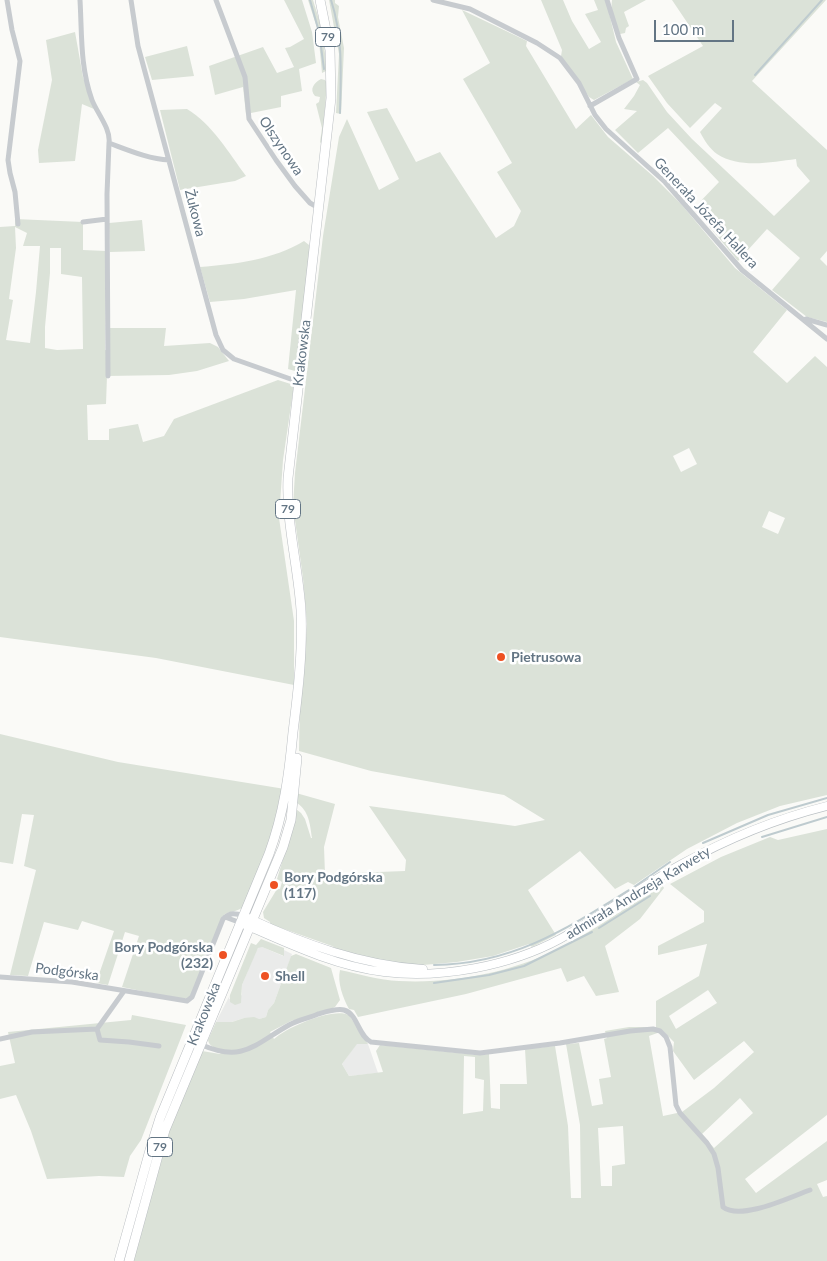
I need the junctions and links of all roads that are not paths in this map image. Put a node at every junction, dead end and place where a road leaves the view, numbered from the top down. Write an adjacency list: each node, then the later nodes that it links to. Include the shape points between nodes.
1 (7, 0): 14 (street, via 20,61 8,160)
2 (80, 0): 9 (street, via 84,72)
3 (131, 0): 10 (street, Żukowa, via 138,46)
4 (216, 0): 11 (street, Olszynowa, via 245,77 249,119 310,204)
5 (320, 0): 11 (main road, Krakowska / 79, via 332,76)
6 (433, 0): 8 (street, Generała Józefa Hallera, via 470,9 560,58)
7 (607, 0): 8 (street, via 618,38 637,79)
8 (590, 106): 15 (street, Generała Józefa Hallera, via 606,129 665,182 742,270)
9 (109, 143): 10 (street); 12 (street)
10 (169, 160): 19 (street, Żukowa, via 219,344 234,359)
11 (319, 208): 19 (main road, Krakowska / 79)
12 (107, 219): 13 (street); 18 (street)
13 (83, 222)
14 (18, 224)
15 (803, 318): 16 (street); 17 (street, Generała Józefa Hallera)
16 (827, 325)
17 (827, 339)
18 (108, 376)
19 (299, 382): 20 (main road, Krakowska / 79, via 287,492 301,611)
20 (297, 708): 22 (main road, Krakowska / 79, via 280,824); 23 (main road, Krakowska / 79, via 297,759 290,824)
21 (827, 806): 26 (main road, admirała Andrzeja Karwety, via 732,838 538,949 499,962)
22 (243, 919): 23 (main road, admirała Andrzeja Karwety); 28 (street, Podgórska, via 225,917 187,1001); 34 (main road, Krakowska / 79, via 160,1118)
23 (252, 924): 24 (main road, admirała Andrzeja Karwety); 25 (main road, Krakowska / 79); 26 (main road, admirała Andrzeja Karwety, via 338,954 394,966)
24 (263, 932): 25 (main road); 26 (main road, admirała Andrzeja Karwety, via 359,968 411,974)
25 (245, 943): 31 (main road, Krakowska / 79)
26 (448, 971)
27 (0, 977): 28 (street, Podgórska, via 72,982)
28 (124, 991): 29 (street)
29 (97, 1029): 30 (street, via 32,1032); 32 (street, via 100,1040)
30 (0, 1039)
31 (202, 1045): 33 (street, via 220,1052 245,1050 292,1024 336,1010 346,1011 371,1042 471,1053 653,1029 666,1037 670,1047 676,1105 714,1154 724,1208 732,1212 759,1209); 35 (main road, Krakowska / 79, via 165,1130)
32 (159, 1046)
33 (810, 1190)
34 (119, 1261)
35 (129, 1261)

